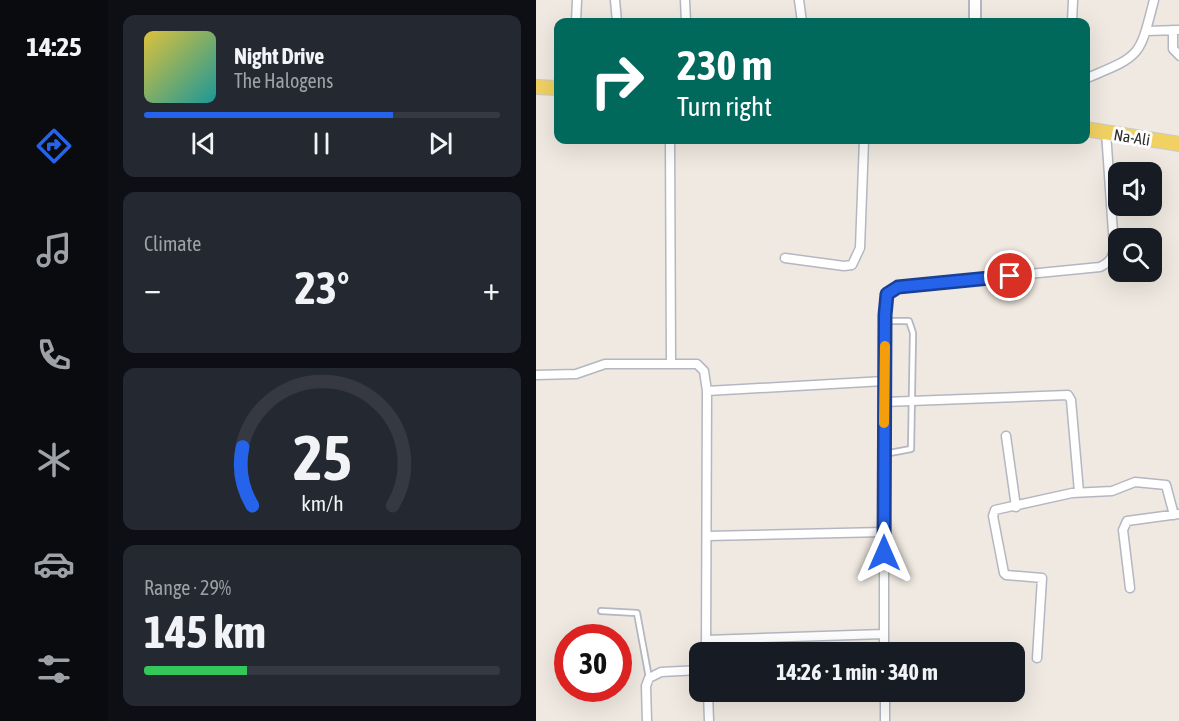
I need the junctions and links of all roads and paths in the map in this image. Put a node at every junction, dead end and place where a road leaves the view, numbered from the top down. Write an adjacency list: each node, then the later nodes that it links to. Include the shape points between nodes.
1 (576, 0): 8 (street)
2 (615, 0): 9 (street)
3 (685, 0): 10 (street)
4 (799, 0): 11 (street)
5 (975, 0): 12 (street)
6 (1073, 0): 13 (street)
7 (1154, 0): 15 (street)
8 (576, 18)
9 (617, 18)
10 (686, 18)
11 (801, 18)
12 (975, 18)
13 (1072, 18)
14 (1176, 30): 15 (street); 16 (street, via 1173,49)
15 (1146, 31): 17 (street, via 1139,50 1130,59)
16 (1180, 56)
17 (1090, 77)
18 (536, 87): 19 (main road)
19 (554, 88)
20 (1090, 130): 21 (main road, Na-Ali)
21 (1106, 132): 24 (main road, Na-Ali); 26 (street, via 1114,247 1108,263 1100,267 892,289 885,301)
22 (670, 144): 27 (street)
23 (864, 144): 25 (street, via 856,260 844,266)
24 (1180, 144)
25 (785, 258)
26 (885, 321): 29 (street); 31 (lane, via 909,321 913,327)
27 (671, 363): 28 (street, via 605,364 576,374); 30 (street, via 701,366)
28 (536, 375)
29 (884, 381): 30 (street); 32 (street)
30 (707, 391): 39 (street)
31 (912, 401): 32 (street); 34 (lane, via 911,449); 35 (street, via 1068,395)
32 (884, 402): 34 (street)
33 (1006, 436): 36 (street)
34 (884, 454): 38 (street)
35 (1079, 492): 36 (street); 37 (street, via 1112,491 1135,482 1166,485)
36 (1016, 507): 45 (street, via 995,510 993,516 1006,575 1042,578)
37 (1177, 515): 40 (street, via 1127,521 1123,530)
38 (884, 532): 39 (street); 42 (street)
39 (707, 536): 43 (street)
40 (1130, 588)
41 (600, 611): 47 (lane, via 637,613)
42 (884, 634): 43 (street); 44 (street)
43 (706, 640)
44 (884, 642)
45 (1037, 658)
46 (689, 671): 47 (street, via 661,672)
47 (649, 678): 50 (street)
48 (708, 702): 51 (street)
49 (885, 702): 52 (street)
50 (647, 721)
51 (709, 721)
52 (885, 721)

